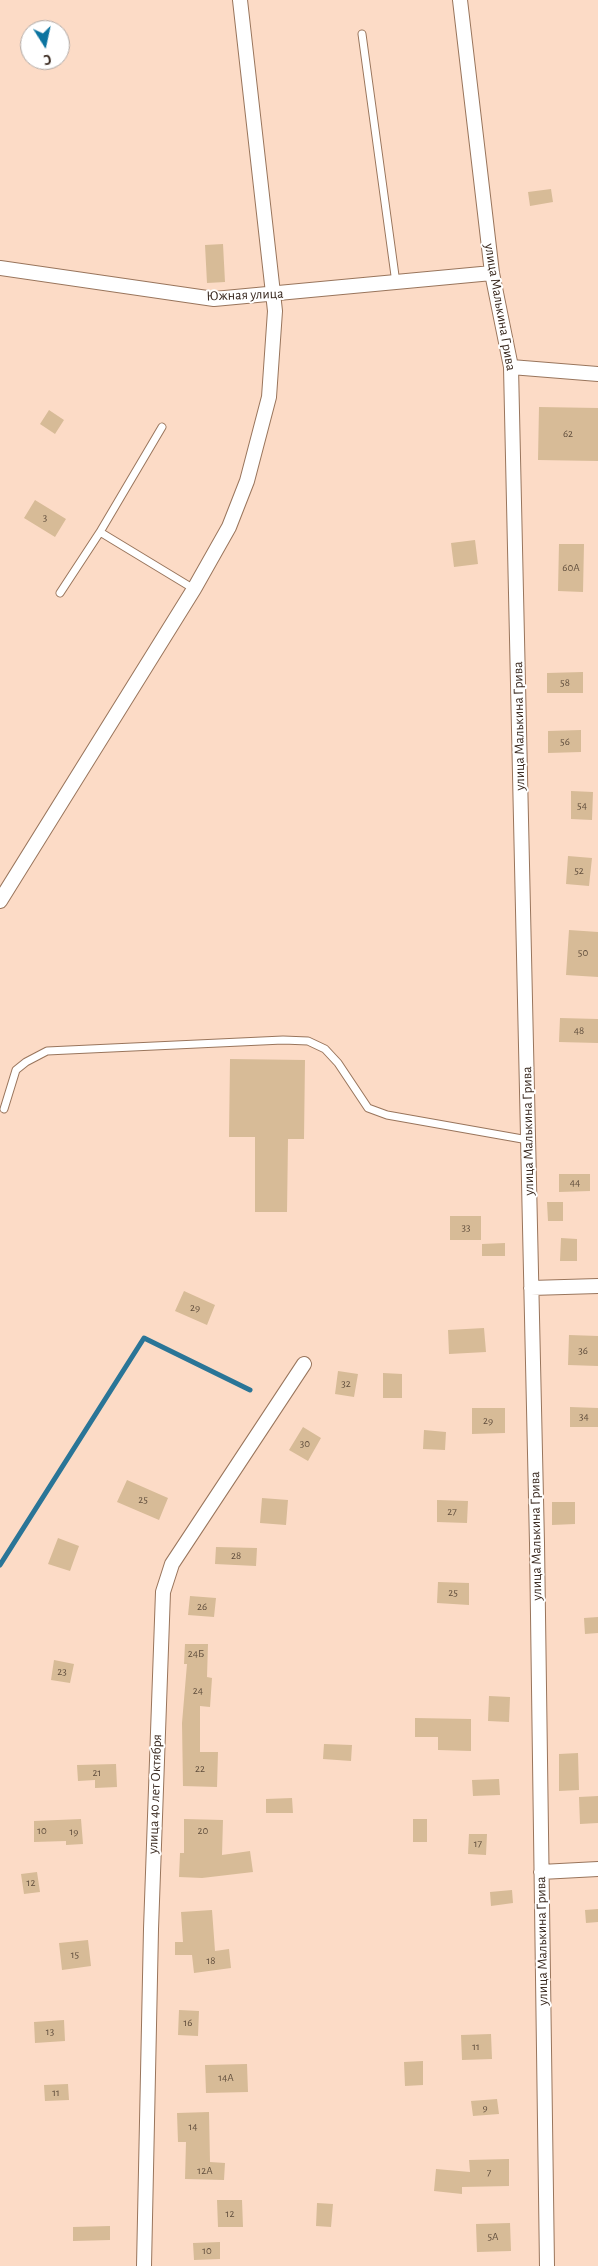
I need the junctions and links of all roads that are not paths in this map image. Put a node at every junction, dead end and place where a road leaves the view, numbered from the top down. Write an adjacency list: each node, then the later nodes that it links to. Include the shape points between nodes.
1 (240, 0): 7 (street)
2 (460, 0): 5 (street, улица Малькина Грива)
3 (362, 34): 6 (lane)
4 (0, 268): 7 (street, Южная улица, via 214,299)
5 (492, 273): 6 (street, Южная улица); 8 (street, улица Малькина Грива)
6 (396, 283): 7 (street, Южная улица)
7 (273, 295): 12 (street, via 275,311 269,397 247,481 229,527)
8 (511, 366): 9 (street); 16 (street, улица Малькина Грива)
9 (598, 374)
10 (162, 427): 11 (lane)
11 (100, 532): 12 (lane); 13 (lane)
12 (194, 589): 14 (street)
13 (60, 593)
14 (0, 901)
15 (4, 1109): 16 (lane, via 16,1070 47,1051 308,1041 324,1048 338,1063 368,1108)
16 (528, 1140): 18 (street, улица Малькина Грива)
17 (598, 1286): 18 (street)
18 (531, 1288): 21 (street, улица Малькина Грива)
19 (304, 1364): 22 (street, улица 40 лет Октября, via 172,1564 163,1592)
20 (598, 1869): 21 (street)
21 (541, 1872): 23 (street, улица Малькина Грива)
22 (144, 2266)
23 (547, 2266)

